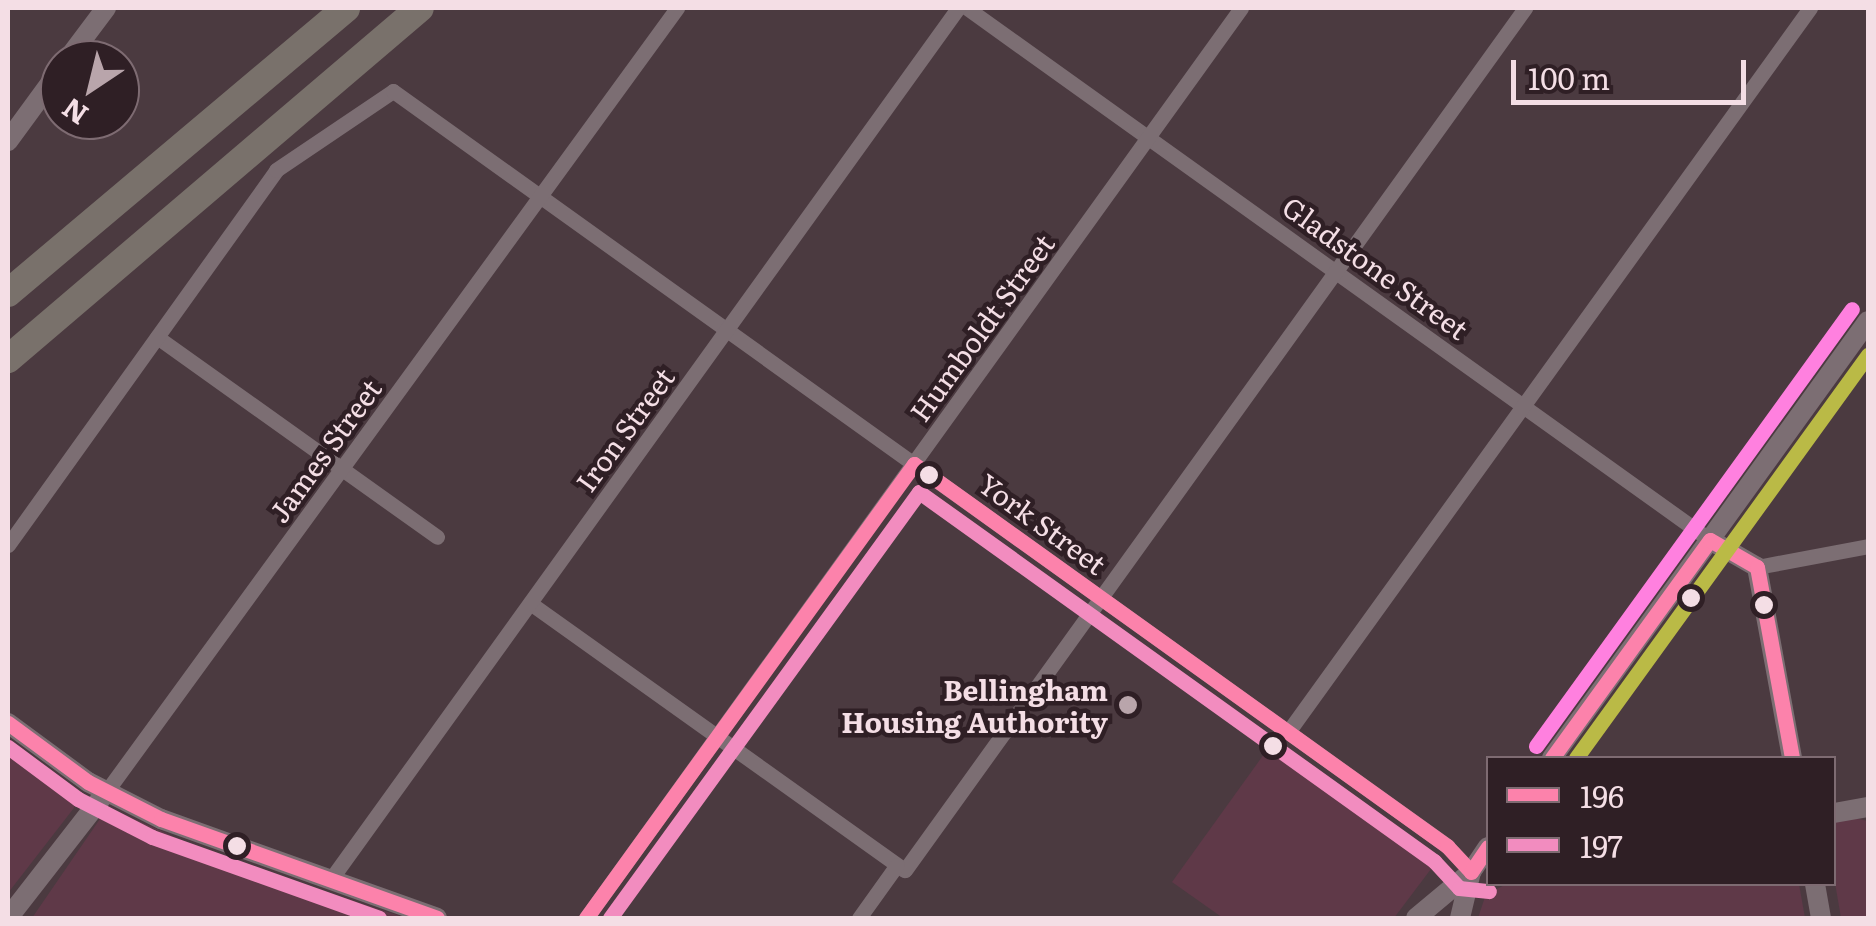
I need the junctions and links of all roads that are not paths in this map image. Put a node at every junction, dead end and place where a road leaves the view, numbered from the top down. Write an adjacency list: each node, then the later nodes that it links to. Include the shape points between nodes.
1 (106, 8): 10 (street)
2 (346, 8): 16 (highway)
3 (420, 8): 20 (highway)
4 (676, 8): 14 (street, James Street)
5 (958, 8): 18 (street, Iron Street)
6 (967, 8): 12 (street, Gladstone Street)
7 (1241, 8): 12 (street, Humboldt Street)
8 (1525, 8): 15 (street)
9 (1810, 8): 21 (street)
10 (82, 40)
11 (40, 97): 13 (street)
12 (1148, 137): 15 (street, Gladstone Street); 22 (street, Humboldt Street)
13 (8, 140)
14 (540, 197): 18 (street, York Street); 19 (street, York Street, via 393,92 276,170); 23 (street, James Street)
15 (1336, 271): 21 (street, Gladstone Street); 29 (street)
16 (8, 293)
17 (1868, 321): 25 (street)
18 (726, 330): 22 (street, York Street); 30 (street, Iron Street)
19 (156, 337): 23 (street); 26 (street)
20 (8, 359)
21 (1523, 406): 25 (street, Gladstone Street); 32 (street)
22 (914, 464): 29 (street, York Street); 33 (street, Humboldt Street)
23 (344, 470): 24 (street); 36 (street, James Street)
24 (437, 537)
25 (1710, 540): 28 (street, Gladstone Street); 34 (street)
26 (8, 545)
27 (1868, 546): 28 (street)
28 (1756, 566): 35 (street)
29 (1100, 598): 32 (street, York Street); 39 (street)
30 (530, 603): 33 (street); 41 (street, Iron Street)
31 (8, 723): 36 (street)
32 (1288, 732): 40 (street, York Street)
33 (718, 737): 39 (street); 45 (street, Humboldt Street)
34 (1553, 756)
35 (1792, 756)
36 (106, 792): 41 (street, via 243,854); 43 (street, James Street)
37 (1868, 807): 38 (street)
38 (1836, 813)
39 (901, 868): 46 (street)
40 (1480, 872): 47 (street); 48 (street)
41 (330, 879): 44 (street)
42 (1815, 886): 49 (street)
43 (8, 918)
44 (438, 918)
45 (586, 918)
46 (860, 918)
47 (1416, 918)
48 (1460, 918)
49 (1821, 918)

